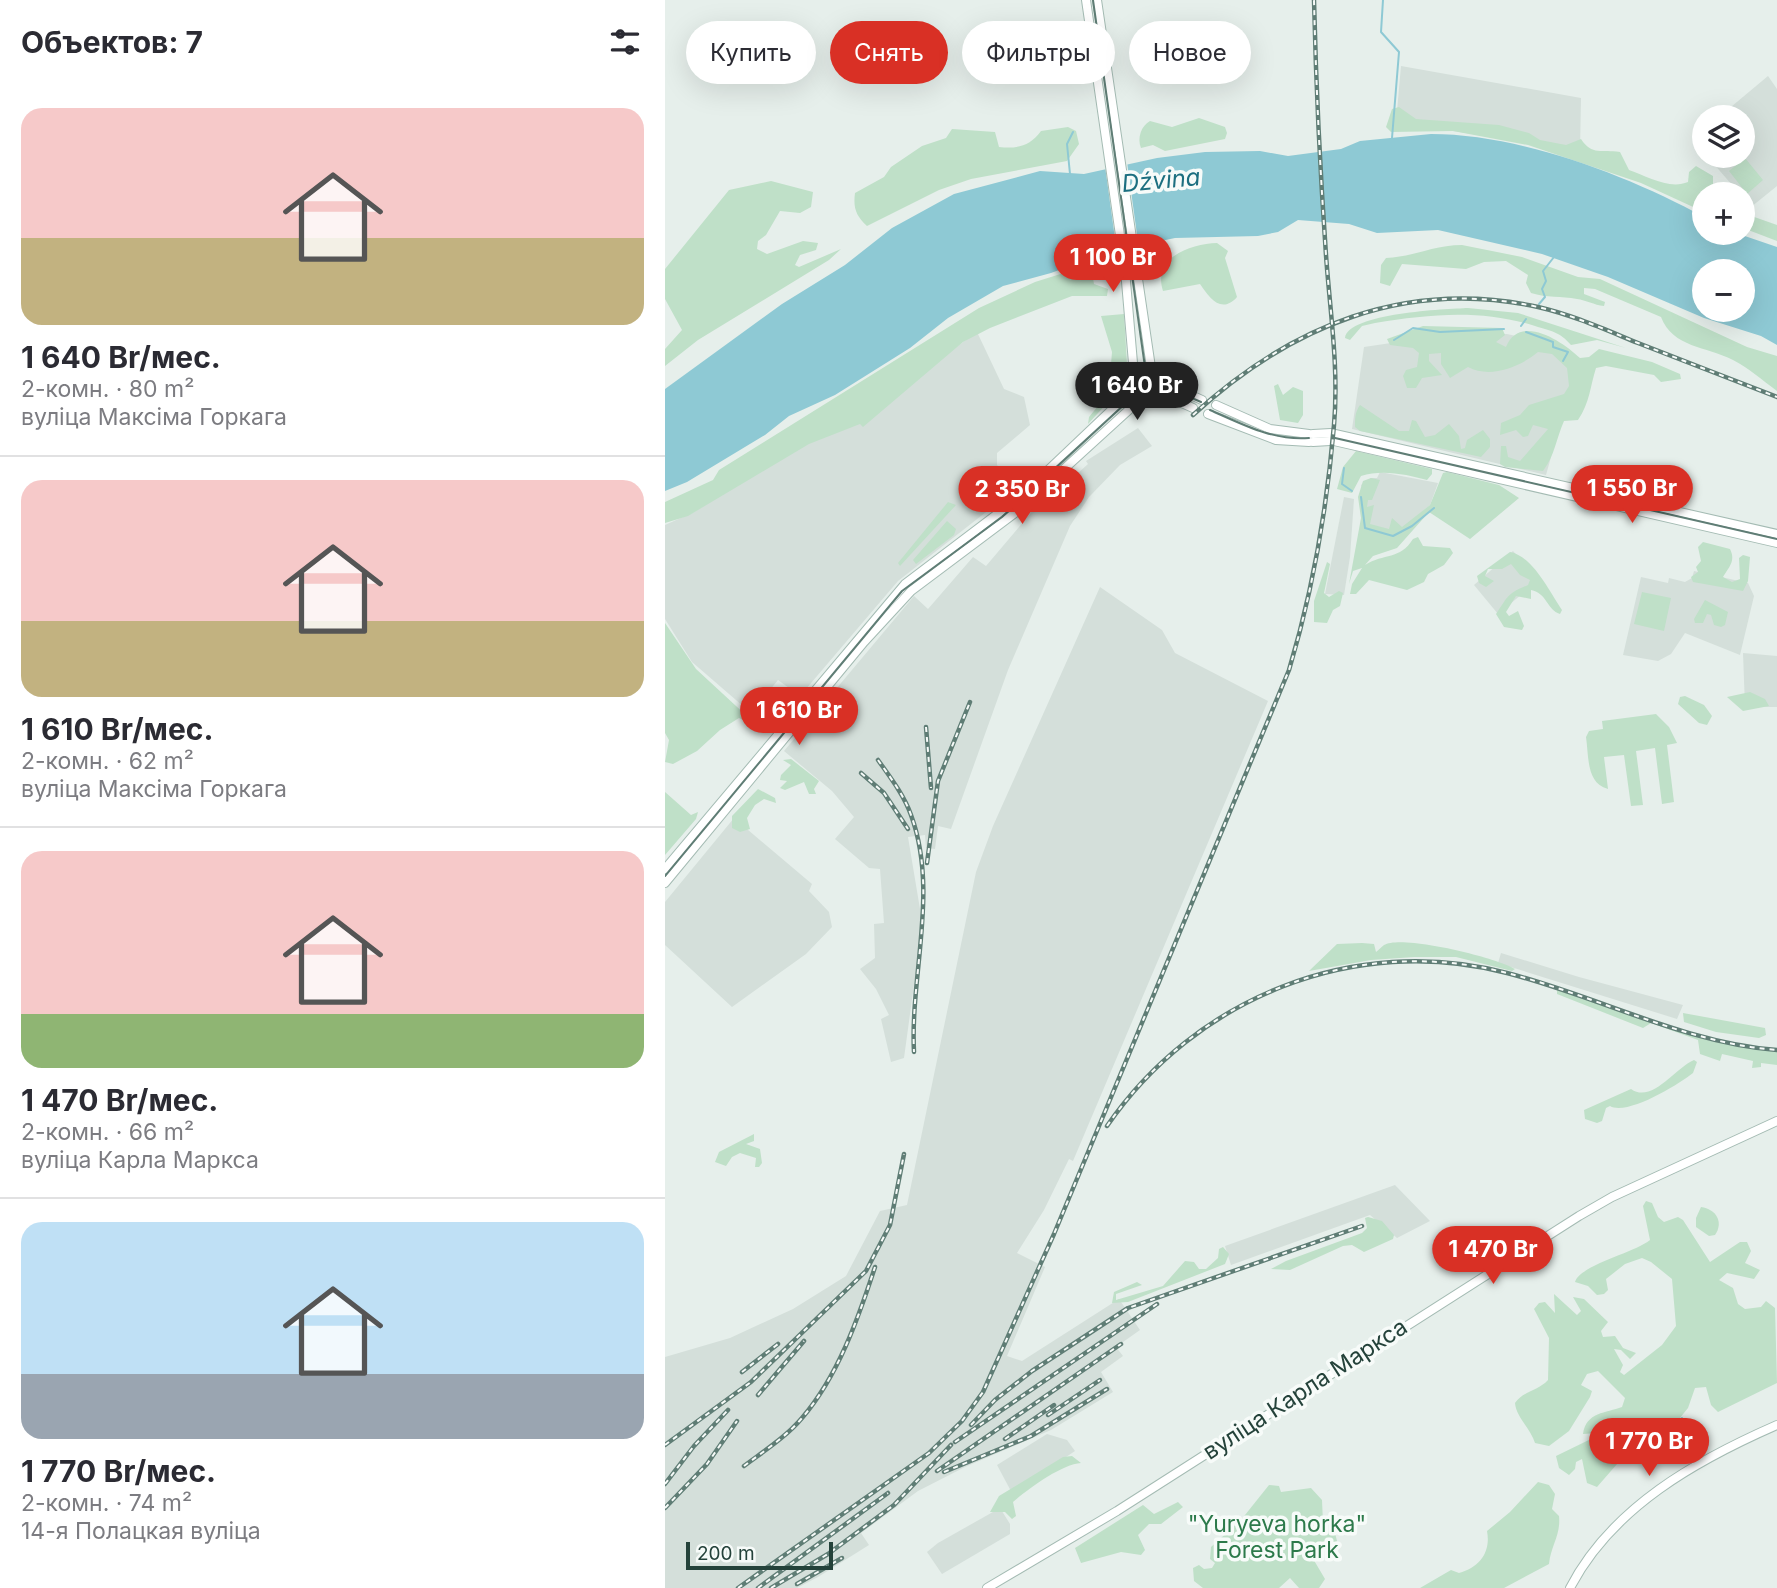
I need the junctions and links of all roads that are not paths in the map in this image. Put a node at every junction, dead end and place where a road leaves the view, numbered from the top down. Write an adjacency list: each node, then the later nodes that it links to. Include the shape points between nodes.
1 (1086, 0): 4 (main road, via 1125,270 1129,338)
2 (1097, 0): 3 (main road)
3 (1153, 379): 4 (main road); 5 (main road); 6 (main road)
4 (1139, 384): 5 (main road); 14 (main road, via 1021,496 905,584)
5 (1155, 393): 8 (main road); 15 (main road, via 1143,397 1000,525 911,591)
6 (1202, 400)
7 (1216, 405): 11 (main road, via 1279,431)
8 (1193, 408)
9 (1208, 414): 11 (main road, via 1276,440)
10 (1333, 437): 11 (main road); 12 (main road); 13 (main road)
11 (1311, 438)
12 (1777, 534)
13 (1777, 543)
14 (665, 869)
15 (665, 884)
16 (1777, 1121): 18 (main road, вуліца Карла Маркса, via 1579,1216 1117,1511)
17 (1777, 1425): 19 (main road, via 1649,1496 1597,1549)
18 (988, 1588)
19 (1570, 1588)

